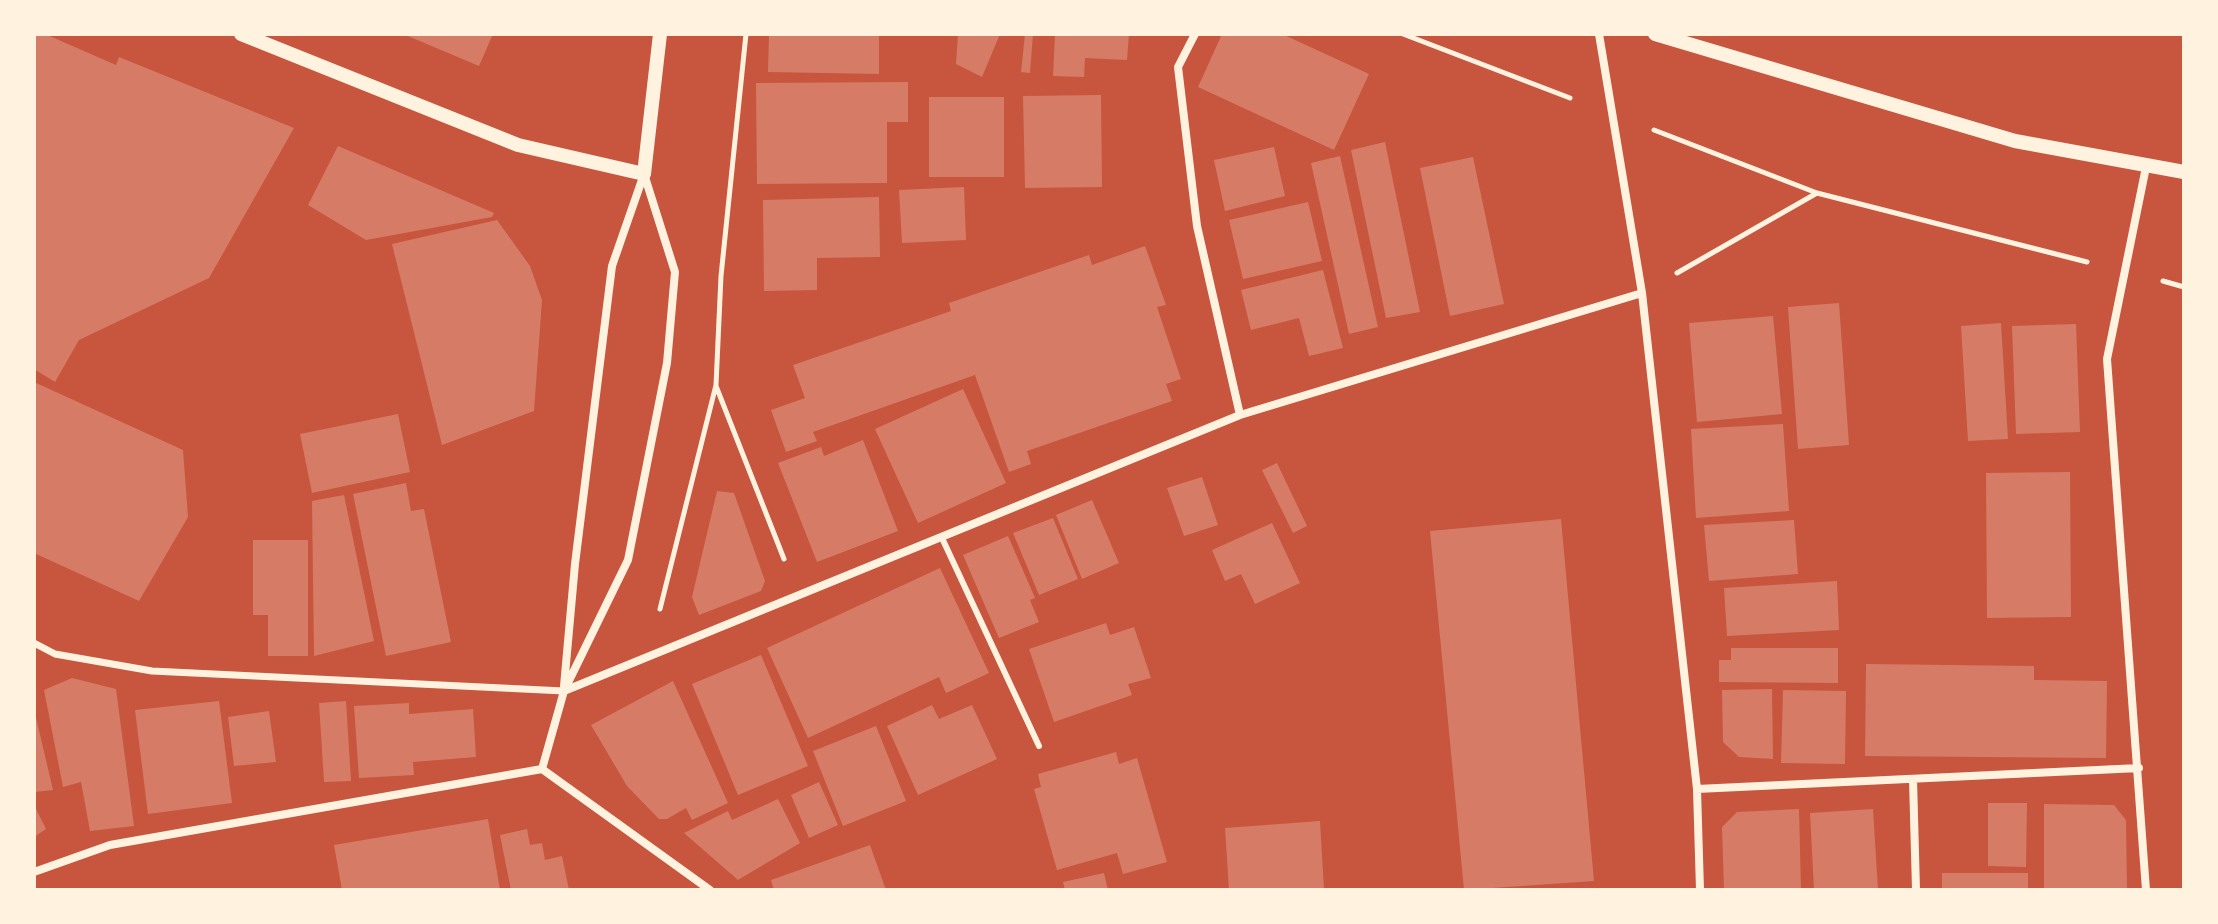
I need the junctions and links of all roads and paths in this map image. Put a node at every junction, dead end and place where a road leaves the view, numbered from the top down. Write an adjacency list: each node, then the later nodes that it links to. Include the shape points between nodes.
1 (241, 34): 10 (street, via 518,145)
2 (660, 34): 10 (street)
3 (1195, 34): 16 (street, via 1178,67 1181,96 1197,226)
4 (1403, 34): 7 (path)
5 (1599, 34): 7 (street)
6 (1655, 34): 8 (street, via 2015,141)
7 (1613, 115): 11 (path); 14 (street)
8 (2146, 167): 9 (street); 12 (street)
9 (2184, 172)
10 (644, 174): 20 (street, via 612,266); 20 (street, via 675,272 667,363 628,560)
11 (1817, 193): 12 (path); 14 (path)
12 (2125, 272): 13 (path); 22 (street, via 2107,359)
13 (2184, 287)
14 (1642, 293): 16 (street); 25 (street)
15 (716, 385): 18 (path)
16 (1240, 415): 17 (street)
17 (942, 538): 18 (street); 21 (lane)
18 (799, 596): 20 (street)
19 (34, 643): 20 (street, via 55,654 152,671)
20 (564, 691): 23 (street)
21 (1039, 746)
22 (2139, 768): 24 (street); 30 (street)
23 (542, 769): 26 (street, via 110,845); 27 (street)
24 (1913, 779): 25 (street); 29 (street)
25 (1697, 789): 28 (street)
26 (34, 872)
27 (710, 890)
28 (1700, 890)
29 (1916, 890)
30 (2146, 890)

